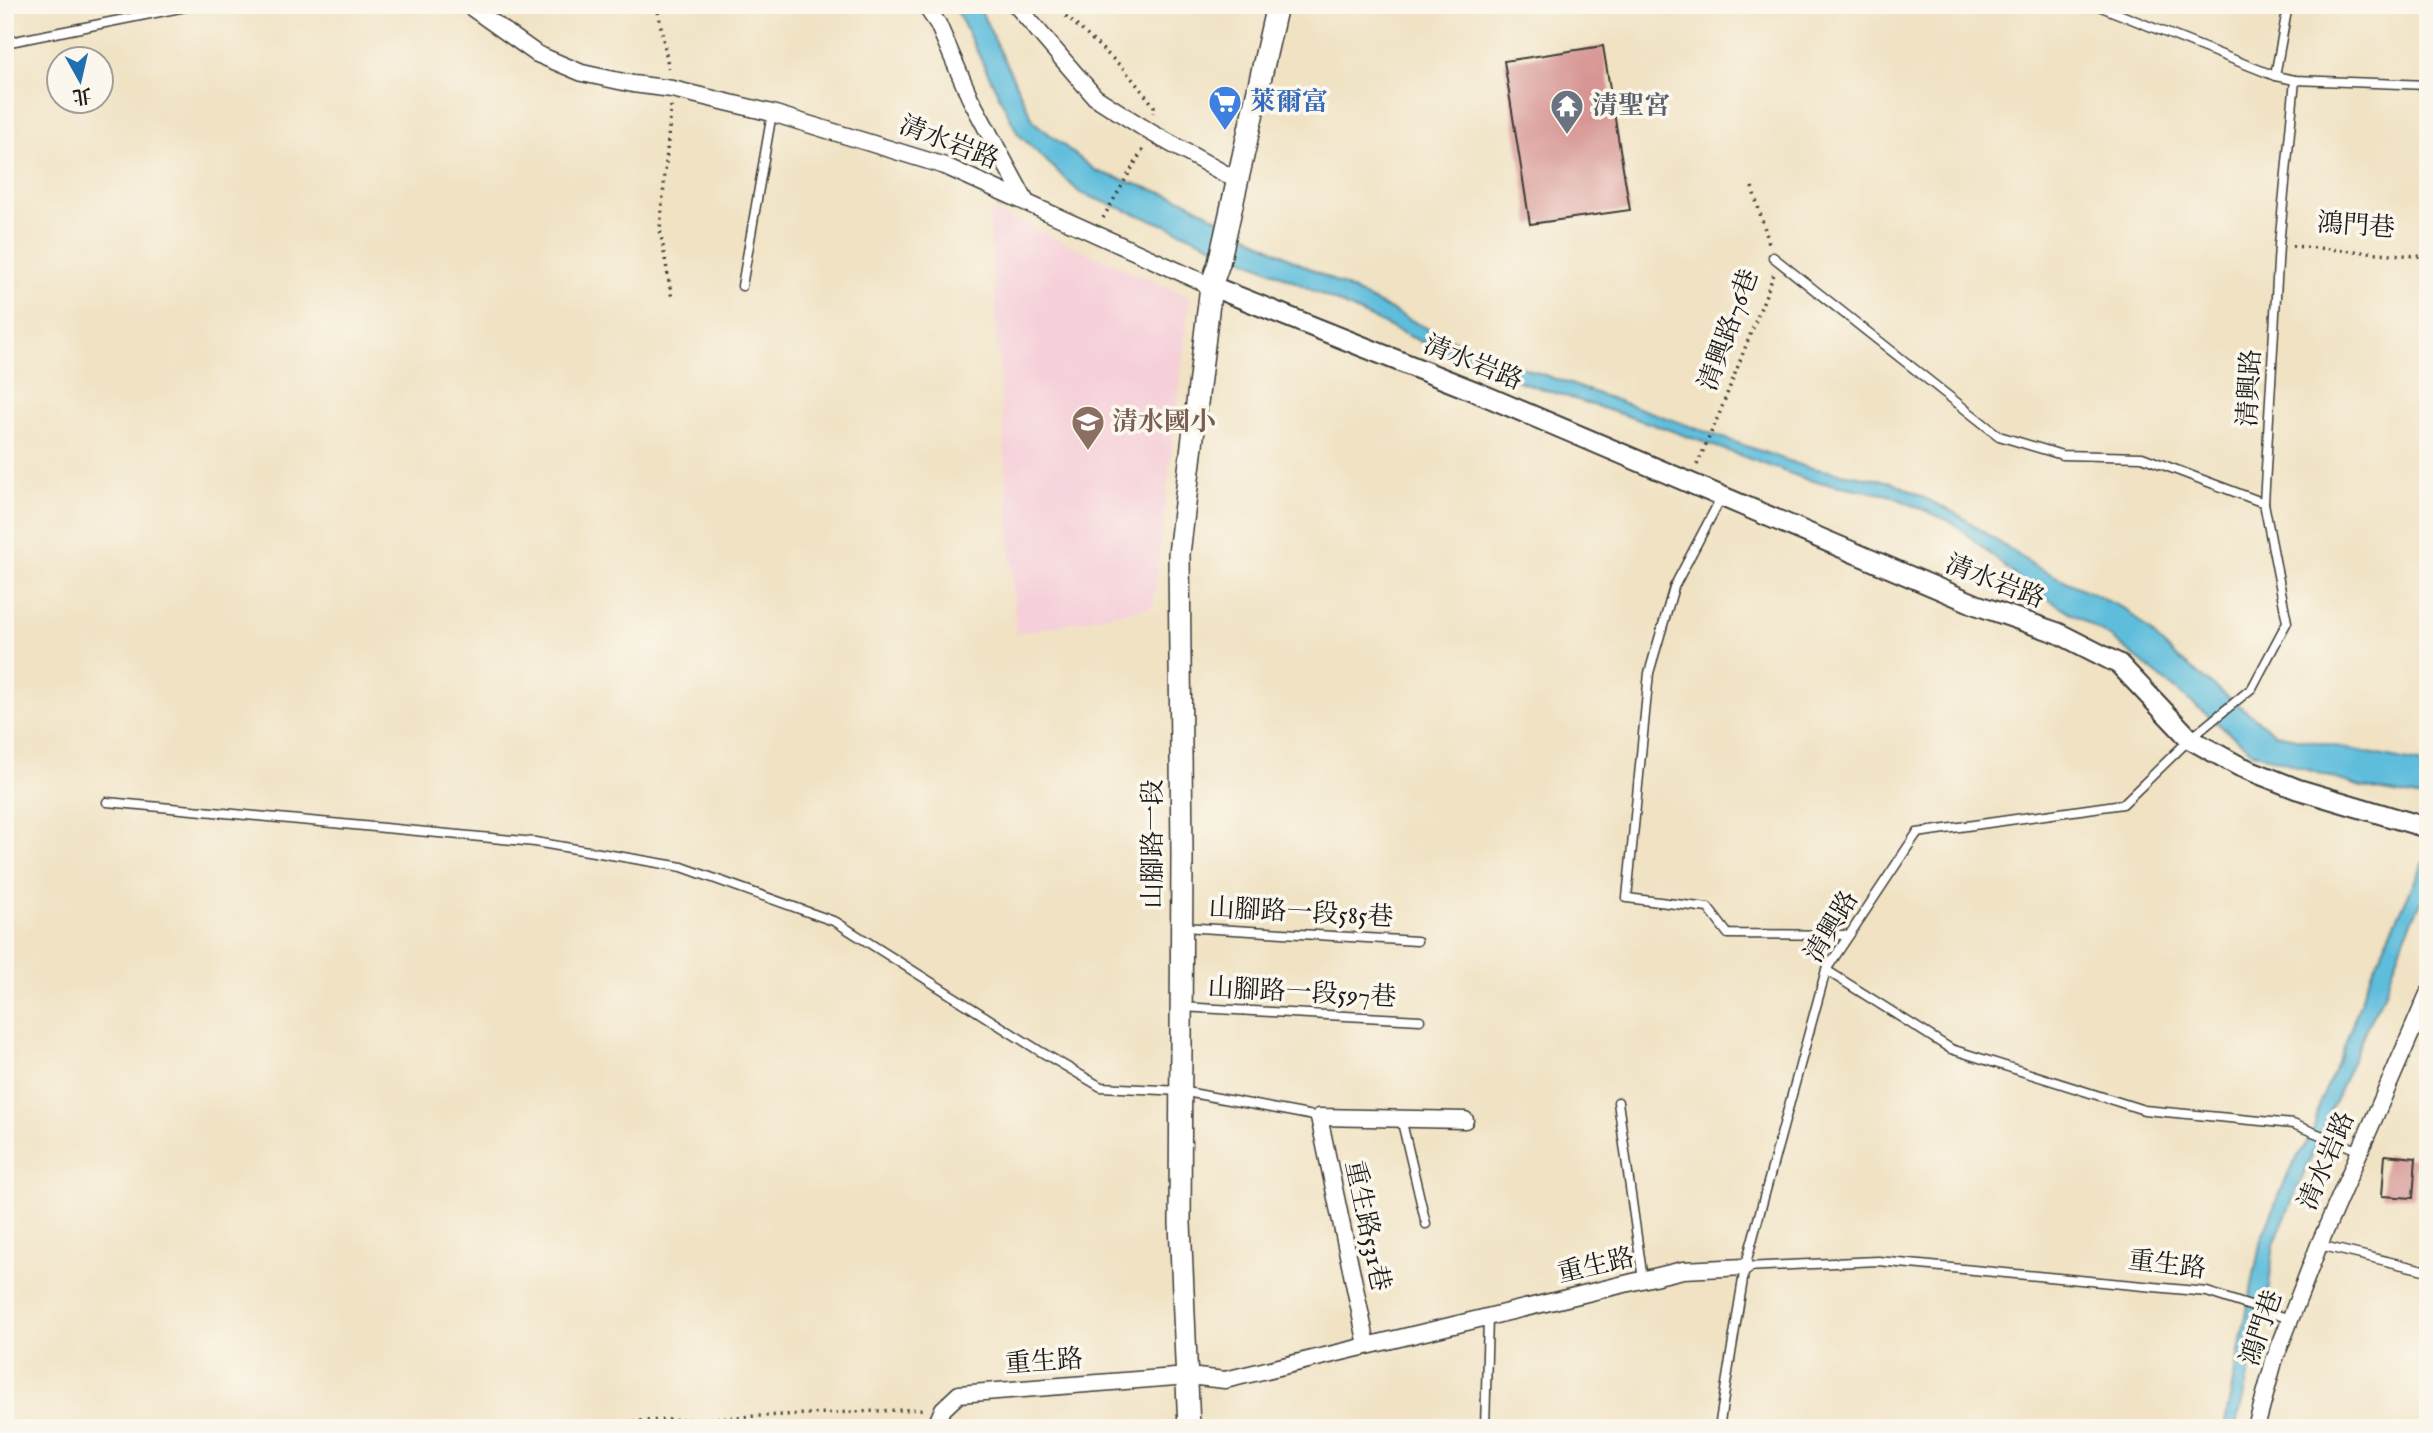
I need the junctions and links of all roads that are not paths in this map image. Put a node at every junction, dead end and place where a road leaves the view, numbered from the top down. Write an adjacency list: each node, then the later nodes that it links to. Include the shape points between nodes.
1 (195, 5): 8 (lane)
2 (468, 5): 12 (street, 清水岩路, via 537,54 582,73)
3 (925, 5): 14 (street)
4 (1016, 5): 13 (street, via 1095,97)
5 (1277, 5): 13 (main road)
6 (2096, 5): 9 (lane)
7 (2288, 5): 9 (lane)
8 (5, 43)
9 (2274, 76): 10 (lane)
10 (2295, 80): 11 (lane); 19 (lane, 清興路, via 2279,245)
11 (2428, 85)
12 (772, 113): 14 (street, 清水岩路, via 945,166); 16 (lane)
13 (1235, 189): 17 (main road, 山腳路一段)
14 (1026, 202): 17 (street, 清水岩路)
15 (1773, 257): 19 (lane, via 1998,436 2062,455 2142,457)
16 (742, 286)
17 (1211, 286): 18 (street, 清水岩路); 23 (main road, 山腳路一段, via 1179,554)
18 (1722, 496): 20 (street, 清水岩路, via 1977,605 2058,633 2119,664); 24 (lane, via 1674,587 1649,673 1627,898 1708,908 1728,934)
19 (2264, 503): 20 (lane, 清興路, via 2287,622 2252,688)
20 (2190, 739): 22 (street, 清水岩路, via 2239,766 2297,789); 24 (lane, 清興路, via 2123,804 1917,833)
21 (107, 802): 30 (lane, via 535,842 682,867 836,922 1101,1087)
22 (2428, 828)
23 (1182, 927): 25 (lane, 山腳路一段585巷); 28 (main road, 山腳路一段)
24 (1849, 935): 26 (lane, 清興路)
25 (1417, 941)
26 (1826, 970): 35 (lane, via 1951,1049 2144,1111 2293,1124); 38 (lane, 清興路)
27 (2428, 994): 35 (street, 清水岩路)
28 (1181, 1007): 29 (lane, 山腳路一段597巷); 30 (main road, 山腳路一段)
29 (1420, 1020)
30 (1181, 1091): 32 (lane); 44 (main road, 山腳路一段, via 1180,1223)
31 (1618, 1102): 40 (lane)
32 (1319, 1116): 33 (street); 43 (street, 重生路531巷)
33 (1401, 1118): 34 (street); 36 (lane)
34 (1465, 1119)
35 (2360, 1151): 37 (street, 清水岩路)
36 (1426, 1224)
37 (2319, 1245): 39 (lane, 清水岩路); 42 (street, 鴻門巷)
38 (1745, 1267): 40 (street, 重生路, via 1683,1270); 42 (lane, 重生路, via 1878,1261 2207,1292); 48 (lane, 清興路)
39 (2428, 1271)
40 (1643, 1280): 41 (street, 重生路)
41 (1489, 1317): 43 (street, 重生路); 47 (lane)
42 (2290, 1319): 49 (street, 鴻門巷)
43 (1367, 1345): 44 (street, 重生路, via 1225,1380)
44 (1188, 1376): 45 (street, 重生路, via 959,1394 943,1409); 46 (main road, 山腳路一段)
45 (935, 1428)
46 (1189, 1428)
47 (1485, 1428)
48 (1719, 1428)
49 (2256, 1428)

